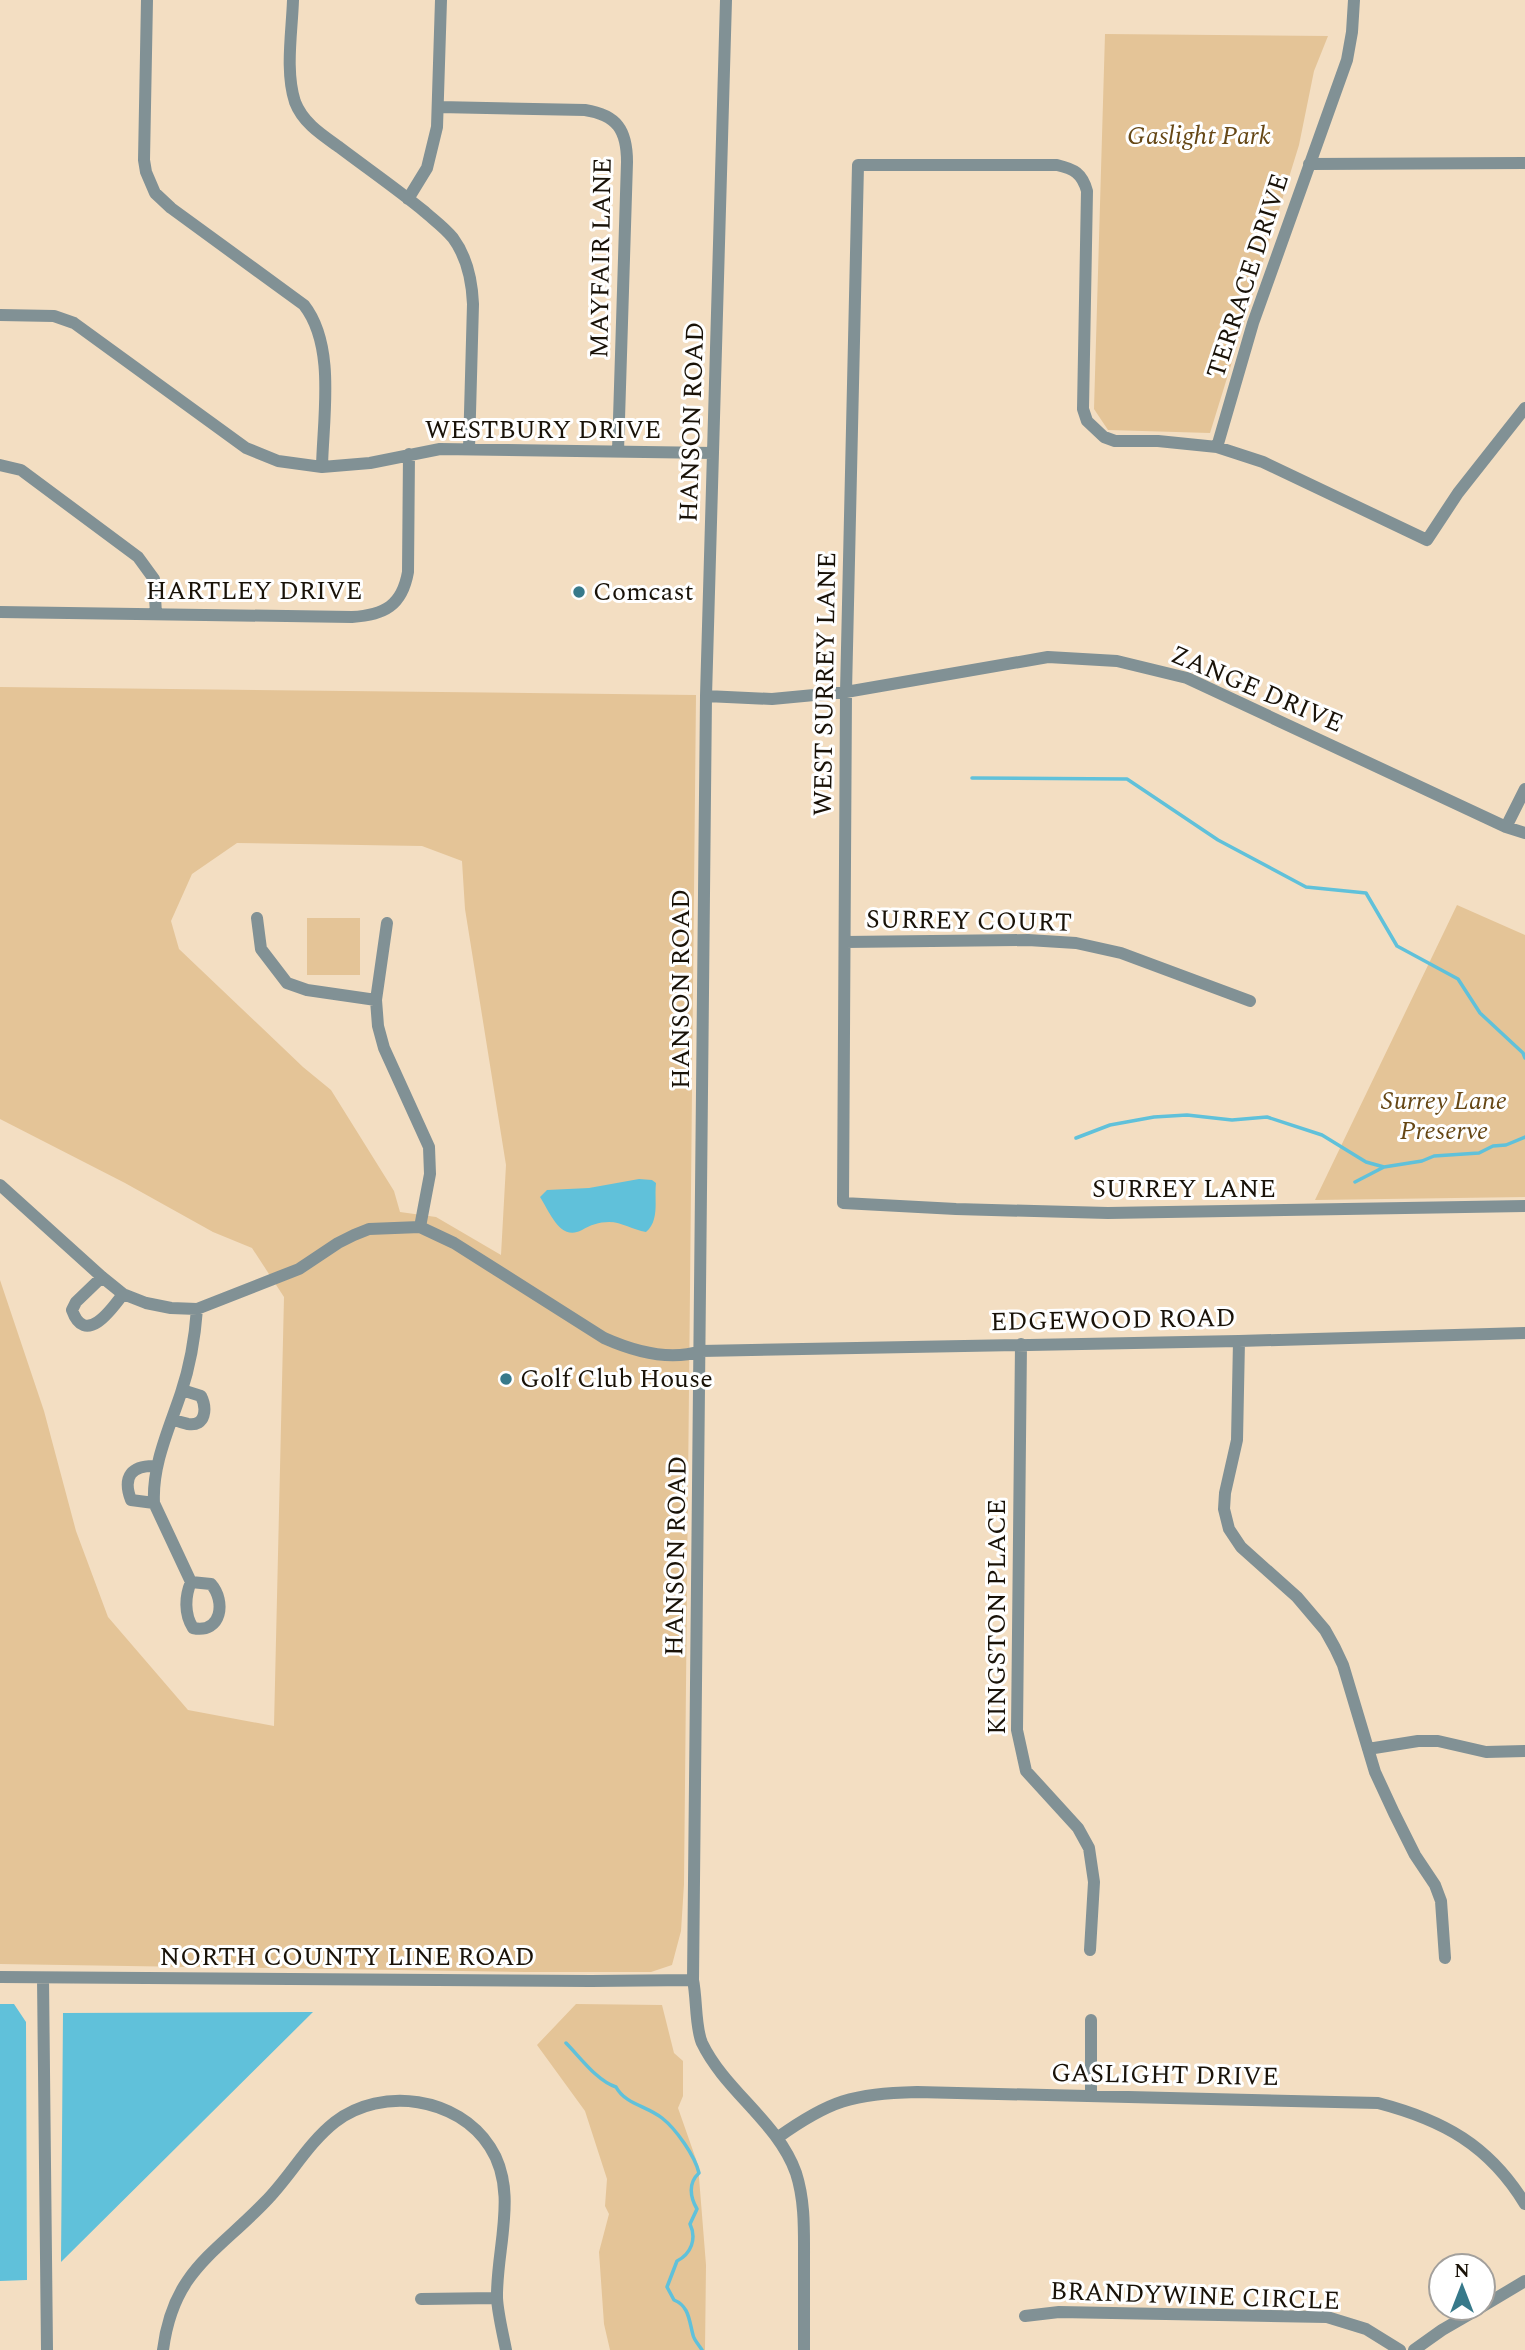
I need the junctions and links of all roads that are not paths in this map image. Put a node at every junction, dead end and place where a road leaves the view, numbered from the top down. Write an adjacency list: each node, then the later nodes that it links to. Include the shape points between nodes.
1 (147, 0): 18 (street, via 143,141 149,181 171,208 304,305 312,316 324,356)
2 (293, 0): 9 (street, via 292,85 302,116)
3 (441, 0): 6 (street)
4 (726, 0): 15 (street, HANSON ROAD)
5 (1354, 0): 8 (street, TERRACE DRIVE, via 1347,60)
6 (439, 107): 9 (street, via 427,168); 14 (street, MAYFAIR LANE, via 585,110 599,112 621,128 627,162)
7 (1525, 163): 8 (street)
8 (1309, 164): 12 (street, TERRACE DRIVE, via 1253,323)
9 (408, 198): 13 (street, via 452,237 470,280)
10 (0, 315): 18 (street, WESTBURY DRIVE, via 54,316 74,323 246,448 278,461)
11 (1525, 408): 12 (street, via 1427,540 1263,462)
12 (1217, 447): 21 (street, WEST SURREY LANE, via 1115,441 1087,421 1082,397 1087,191 1079,173 1057,165 858,165)
13 (469, 449): 14 (street, WESTBURY DRIVE); 16 (street, WESTBURY DRIVE)
14 (618, 451): 15 (street, WESTBURY DRIVE)
15 (713, 453): 22 (street, HANSON ROAD)
16 (410, 454): 18 (street, WESTBURY DRIVE); 20 (street, HARTLEY DRIVE, via 408,572 403,591 389,607 352,617)
17 (0, 466): 20 (street, via 21,470 138,557 154,579)
18 (322, 467)
19 (0, 612): 20 (street, HARTLEY DRIVE)
20 (156, 614)
21 (846, 692): 22 (street, ZANGE DRIVE, via 772,699); 24 (street, ZANGE DRIVE, via 1048,657 1138,665 1187,678); 28 (street, WEST SURREY LANE)
22 (706, 696): 41 (street, HANSON ROAD)
23 (1525, 789): 24 (street)
24 (1506, 827): 25 (street, ZANGE DRIVE)
25 (1525, 833)
26 (257, 918): 29 (street, via 261,949 287,983)
27 (387, 923): 29 (street)
28 (845, 942): 30 (street, SURREY COURT, via 1076,943 1121,953); 32 (street, WEST SURREY LANE)
29 (376, 1000): 34 (street, via 384,1048 431,1156)
30 (1250, 1001)
31 (0, 1185): 35 (street)
32 (843, 1203): 33 (street, SURREY LANE, via 1108,1213)
33 (1525, 1206)
34 (420, 1227): 37 (street, via 354,1234 299,1269); 41 (street, EDGEWOOD ROAD, via 454,1243 604,1338 656,1354 688,1356)
35 (102, 1277): 36 (street); 36 (street, via 76,1302 72,1311 80,1323 95,1325)
36 (123, 1294): 37 (street, via 171,1308)
37 (197, 1308): 42 (street)
38 (1525, 1333): 39 (street, EDGEWOOD ROAD)
39 (1240, 1341): 40 (street, EDGEWOOD ROAD); 47 (street, via 1237,1440 1224,1509 1229,1529 1241,1547 1297,1597 1325,1630 1343,1665)
40 (1021, 1344): 41 (street, EDGEWOOD ROAD); 49 (street, KINGSTON PLACE, via 1017,1730 1026,1770 1090,1848 1094,1882)
41 (701, 1351): 53 (street, HANSON ROAD)
42 (182, 1390): 43 (street); 43 (street, via 201,1396 206,1414 191,1425)
43 (172, 1419): 44 (street)
44 (156, 1466): 45 (street); 45 (street, via 134,1469 128,1493 131,1500)
45 (154, 1503): 46 (street)
46 (191, 1582)
47 (1368, 1749): 48 (street, via 1438,1741 1486,1752); 50 (street, via 1394,1813 1441,1901)
48 (1525, 1751)
49 (1090, 1950)
50 (1445, 1958)
51 (0, 1977): 52 (street, NORTH COUNTY LINE ROAD)
52 (43, 1978): 53 (street, NORTH COUNTY LINE ROAD); 64 (street)
53 (693, 1980): 56 (street, HANSON ROAD, via 702,2043)
54 (1091, 2020): 55 (street)
55 (1091, 2096): 56 (street, GASLIGHT DRIVE, via 867,2094 820,2110); 57 (street, GASLIGHT DRIVE, via 1378,2103 1441,2124 1471,2143 1501,2169)
56 (777, 2138): 67 (street, HANSON ROAD, via 796,2172 804,2212)
57 (1525, 2204)
58 (1525, 2281): 60 (street)
59 (498, 2298): 61 (street); 65 (street, via 504,2188 492,2149 460,2116 443,2108 408,2101 385,2103 337,2120 257,2210 201,2262 179,2291); 66 (street)
60 (1497, 2298)
61 (421, 2299)
62 (1025, 2316): 68 (street, BRANDYWINE CIRCLE, via 1059,2312 1327,2317 1366,2329)
63 (1456, 2322): 69 (street)
64 (47, 2350)
65 (163, 2350)
66 (506, 2350)
67 (804, 2350)
68 (1399, 2350)
69 (1414, 2350)

